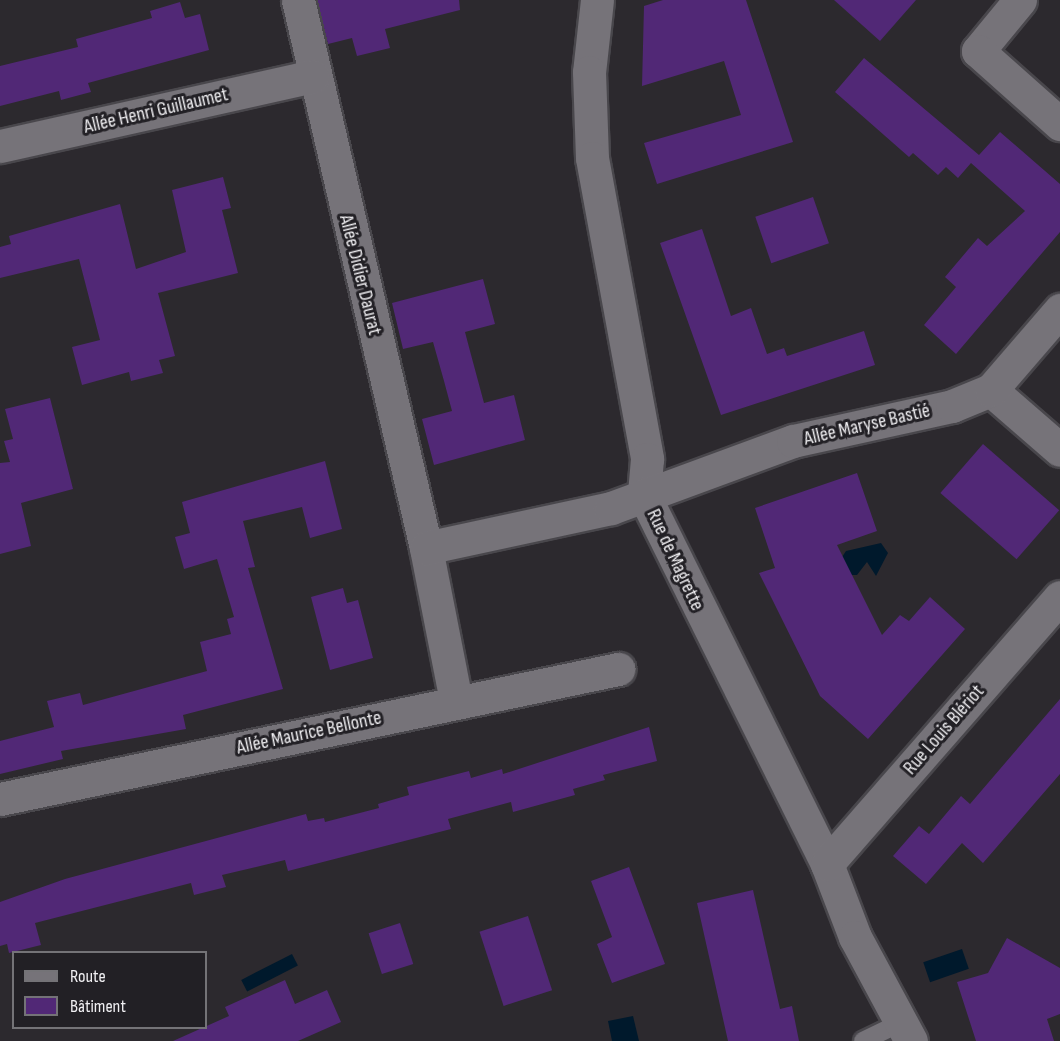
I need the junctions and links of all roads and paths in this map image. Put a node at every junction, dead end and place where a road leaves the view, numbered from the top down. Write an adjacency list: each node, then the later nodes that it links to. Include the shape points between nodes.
1 (298, 0): 4 (street, Allée Didier Daurat)
2 (597, 0): 10 (street, Rue de Magrette, via 589,72 592,158 647,459)
3 (1020, 0): 5 (street, via 978,51)
4 (312, 76): 6 (street, Allée Henri Guillaumet); 11 (street, Allée Didier Daurat)
5 (1060, 124)
6 (0, 146)
7 (1060, 310): 8 (street, Allée Maryse Bastié)
8 (991, 390): 9 (street); 10 (street, Allée Maryse Bastié, via 952,406 793,441)
9 (1060, 450)
10 (644, 495): 11 (street, Allée Maryse Bastié); 16 (street, Rue de Magrette)
11 (426, 548): 14 (street, Allée Didier Daurat)
12 (1060, 597): 16 (street, Rue Louis Blériot)
13 (618, 669): 14 (street, Allée Maurice Bellonte)
14 (456, 701): 15 (street, Allée Maurice Bellonte)
15 (0, 799)
16 (827, 864): 17 (street, Rue de Magrette, via 855,937)
17 (906, 1032): 18 (lane)
18 (863, 1041)

